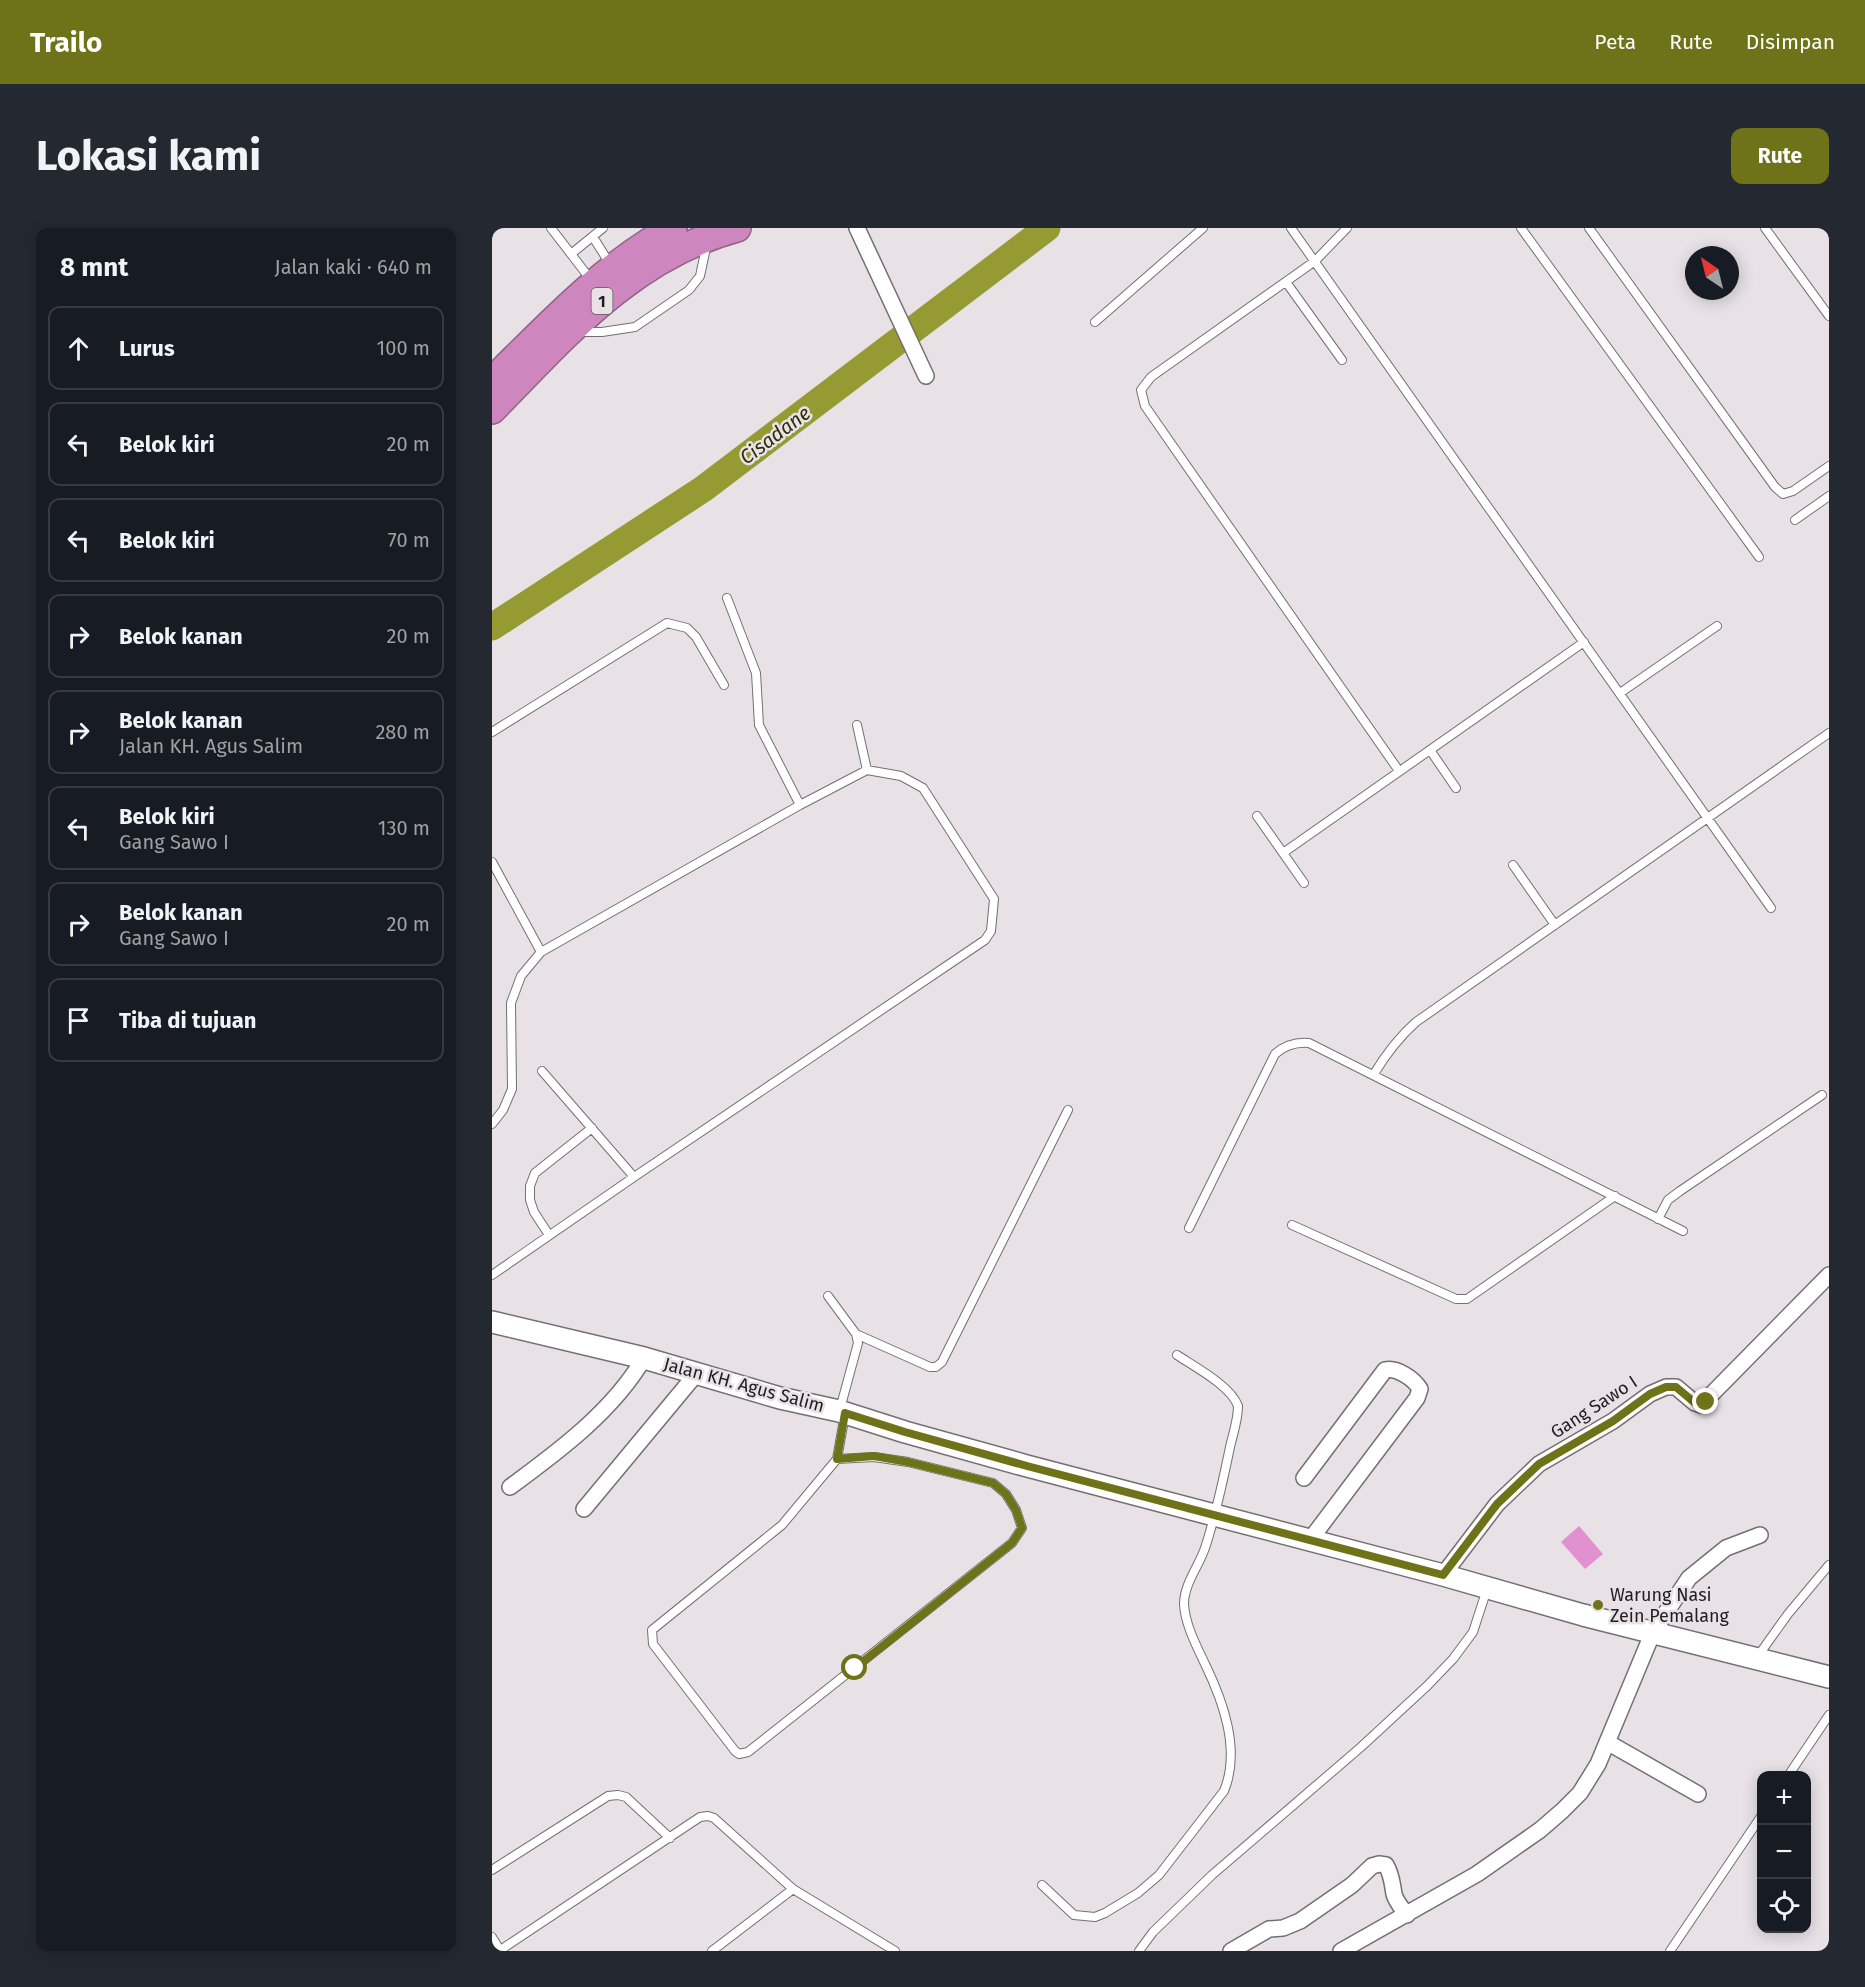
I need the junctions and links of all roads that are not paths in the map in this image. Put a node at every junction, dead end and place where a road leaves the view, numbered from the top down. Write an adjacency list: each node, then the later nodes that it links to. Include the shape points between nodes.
1 (551, 228): 14 (lane)
2 (603, 228): 13 (lane)
3 (673, 228): 16 (highway, 1)
4 (737, 228): 12 (highway, 1)
5 (857, 228): 22 (street)
6 (1203, 228): 19 (lane)
7 (1291, 228): 15 (lane)
8 (1347, 228): 15 (lane)
9 (1521, 228): 28 (lane)
10 (1589, 228): 25 (lane, via 1775,487 1783,494 1793,491)
11 (1765, 228): 18 (lane)
12 (708, 236): 20 (highway, 1, via 643,270); 20 (lane, via 700,276 689,290 635,327)
13 (593, 237): 14 (lane); 16 (lane)
14 (571, 254): 16 (lane)
15 (1315, 261): 17 (lane); 31 (lane)
16 (603, 275): 23 (highway, 1)
17 (1286, 282): 21 (lane); 39 (lane, via 1151,377 1142,390 1145,406)
18 (1829, 316)
19 (1095, 322)
20 (570, 331): 24 (highway, 1)
21 (1342, 360)
22 (926, 376)
23 (492, 381)
24 (492, 410)
25 (1829, 466)
26 (1829, 496): 27 (lane)
27 (1795, 520)
28 (1759, 557)
29 (727, 598): 41 (lane, via 756,673 759,725)
30 (1717, 626): 33 (lane)
31 (1584, 642): 33 (lane); 37 (lane)
32 (724, 685): 35 (lane, via 696,637 687,628 667,623)
33 (1620, 693): 43 (lane)
34 (857, 725): 38 (lane)
35 (492, 732)
36 (1829, 733): 43 (lane)
37 (1430, 750): 39 (lane); 40 (lane)
38 (867, 770): 41 (lane); 57 (lane, via 901,776 923,788 994,899 992,931 985,940)
39 (1400, 771): 44 (lane)
40 (1456, 788)
41 (800, 805): 50 (lane)
42 (1257, 816): 44 (lane)
43 (1707, 818): 48 (lane); 49 (lane)
44 (1283, 853): 47 (lane)
45 (492, 862): 50 (lane)
46 (1513, 865): 49 (lane)
47 (1304, 883)
48 (1771, 908)
49 (1555, 925): 52 (lane, via 1416,1022 1387,1052)
50 (541, 952): 55 (lane, via 521,976 511,1003 512,1089)
51 (542, 1071): 56 (lane)
52 (1374, 1074): 58 (lane); 61 (lane, via 1309,1043 1281,1048)
53 (1822, 1095): 59 (lane, via 1668,1200)
54 (1068, 1110): 68 (lane, via 942,1362 930,1367)
55 (492, 1124)
56 (592, 1128): 57 (lane); 63 (lane, via 535,1173 530,1200)
57 (634, 1177): 63 (lane)
58 (1615, 1196): 59 (lane); 60 (lane, via 1467,1299 1455,1299)
59 (1658, 1219): 62 (lane)
60 (1293, 1225)
61 (1190, 1228)
62 (1683, 1230)
63 (549, 1235): 64 (lane)
64 (492, 1275)
65 (1829, 1275): 81 (street, Gang Sawo I, via 1701,1405 1676,1387 1666,1387 1539,1464 1497,1504)
66 (828, 1296): 68 (lane)
67 (492, 1322): 70 (street, Jalan KH. Agus Salim)
68 (856, 1334): 72 (lane, via 858,1343)
69 (1177, 1355): 77 (lane, via 1223,1387 1238,1407)
70 (644, 1358): 71 (street, Jalan KH. Agus Salim); 75 (street, via 635,1374 598,1415 554,1455)
71 (697, 1373): 72 (street, Jalan KH. Agus Salim); 76 (street)
72 (842, 1412): 73 (lane); 77 (street, Jalan KH. Agus Salim, via 927,1439)
73 (837, 1459): 73 (lane, via 874,1456 993,1483 1006,1494 1022,1528 1012,1543 748,1752 739,1754 653,1644 652,1630 782,1525)
74 (1304, 1478): 79 (street, via 1385,1370 1400,1372 1418,1386 1417,1398)
75 (510, 1487)
76 (584, 1509)
77 (1214, 1515): 79 (street, Jalan KH. Agus Salim); 93 (lane, via 1184,1601 1188,1626 1216,1688 1227,1727 1230,1771 1224,1791 1159,1875 1105,1913 1095,1917 1074,1915)
78 (1760, 1535): 83 (street, via 1726,1548 1699,1568)
79 (1310, 1540): 81 (street, Jalan KH. Agus Salim)
80 (1829, 1566): 84 (lane)
81 (1443, 1575): 82 (street, Jalan KH. Agus Salim)
82 (1488, 1587): 83 (street, Jalan KH. Agus Salim); 100 (lane, via 1473,1632 1453,1659 1361,1747 1212,1875 1153,1932)
83 (1653, 1632): 84 (street, Jalan KH. Agus Salim); 87 (street)
84 (1757, 1657): 85 (street, Jalan KH. Agus Salim)
85 (1829, 1677)
86 (1829, 1715): 88 (lane)
87 (1607, 1742): 89 (street); 95 (street, via 1580,1793 1540,1830 1477,1874)
88 (1791, 1771)
89 (1698, 1794)
90 (1757, 1821): 103 (lane)
91 (670, 1838): 92 (lane, via 618,1794 608,1796); 94 (lane, via 700,1817 714,1818); 97 (lane)
92 (492, 1870)
93 (1042, 1885)
94 (793, 1889): 98 (lane); 99 (lane)
95 (1407, 1915): 101 (street, via 1397,1902 1389,1869 1379,1864 1300,1921 1269,1929); 102 (street)
96 (492, 1937): 97 (lane)
97 (500, 1951)
98 (712, 1951)
99 (895, 1951)
100 (1139, 1951)
101 (1231, 1951)
102 (1341, 1951)
103 (1670, 1951)

